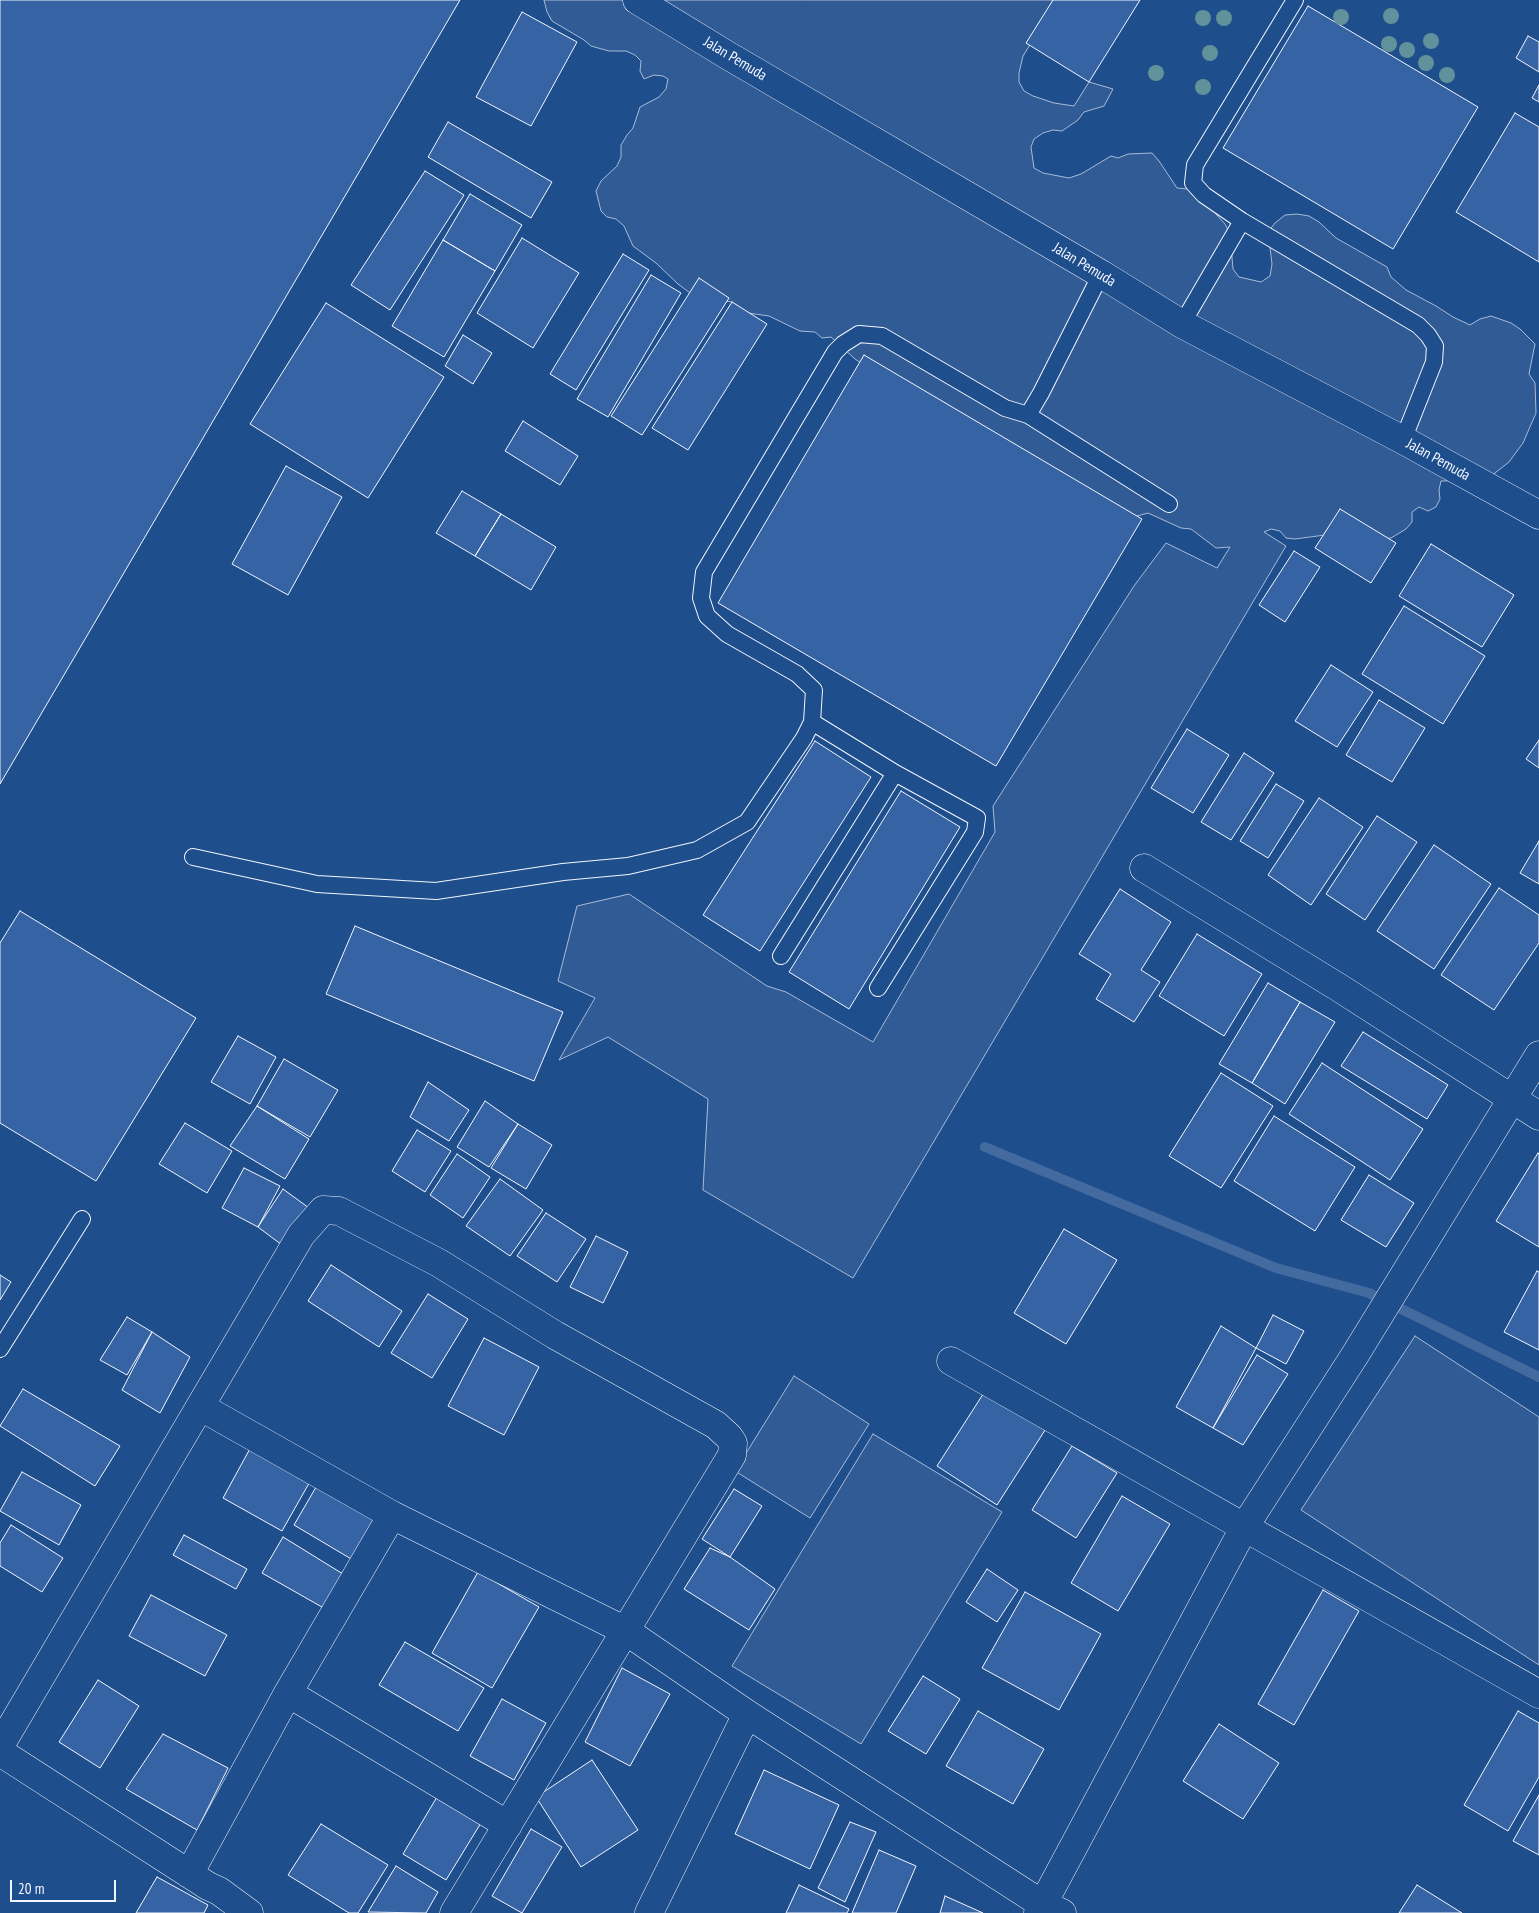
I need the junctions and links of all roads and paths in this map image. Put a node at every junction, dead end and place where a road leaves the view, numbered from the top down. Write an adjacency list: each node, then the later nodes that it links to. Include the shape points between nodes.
1 (637, 0): 4 (street, Jalan Pemuda)
2 (1295, 0): 3 (lane, via 1195,165 1193,183 1204,195)
3 (1242, 221): 5 (lane); 7 (lane, via 1418,325 1428,335 1435,346 1434,362)
4 (1101, 274): 5 (street, Jalan Pemuda); 6 (lane)
5 (1182, 324): 7 (street, Jalan Pemuda)
6 (1028, 415): 8 (lane); 10 (lane, via 1005,408 882,336 859,334 835,352 704,572 701,598 707,616 728,634 797,674 814,690)
7 (1403, 440): 9 (street, Jalan Pemuda)
8 (1170, 504)
9 (1539, 515)
10 (812, 722): 11 (lane); 12 (lane, via 747,822 697,850 628,866 436,891 317,884)
11 (896, 773): 14 (lane); 15 (lane, via 977,818 975,832)
12 (193, 857)
13 (1144, 868): 17 (street)
14 (781, 956)
15 (878, 988)
16 (1539, 1055): 17 (street)
17 (1512, 1099): 18 (street); 24 (street, via 1355,1355)
18 (1539, 1116)
19 (82, 1219): 20 (lane)
20 (0, 1350)
21 (951, 1361): 24 (street)
22 (200, 1407): 23 (street); 25 (street, via 301,1235 323,1210 339,1211 439,1263 555,1335 716,1425 733,1443 732,1455); 29 (street)
23 (392, 1515): 25 (street); 26 (street)
24 (1245, 1526): 27 (street); 33 (street)
25 (626, 1631): 28 (street); 31 (street)
26 (288, 1693): 31 (street); 32 (street)
27 (1539, 1694)
28 (747, 1714): 33 (street); 36 (street)
29 (0, 1746)
30 (0, 1752): 32 (street)
31 (508, 1824): 35 (street)
32 (189, 1874): 34 (street, via 219,1891)
33 (1047, 1910)
34 (243, 1911)
35 (454, 1913)
36 (649, 1913)

